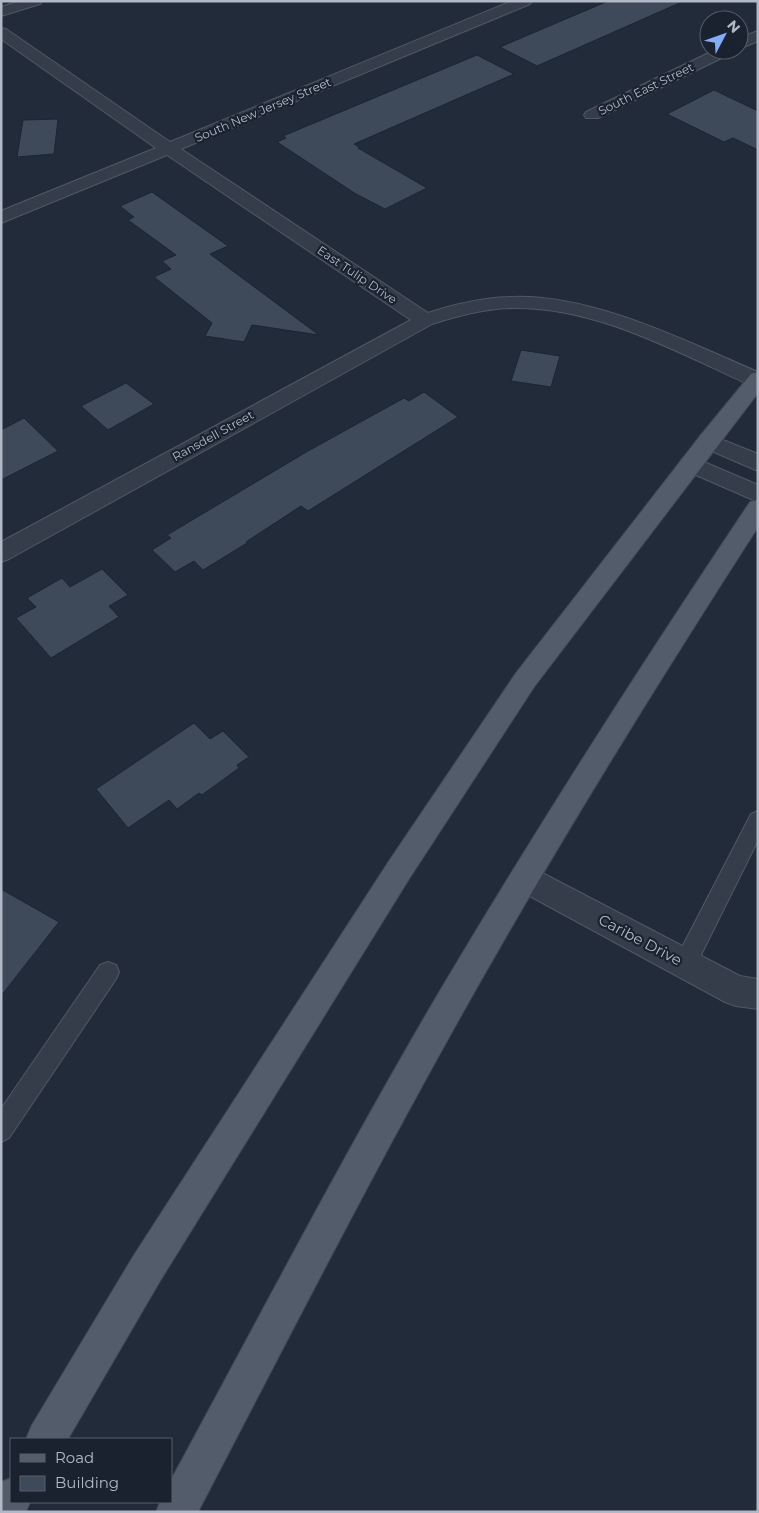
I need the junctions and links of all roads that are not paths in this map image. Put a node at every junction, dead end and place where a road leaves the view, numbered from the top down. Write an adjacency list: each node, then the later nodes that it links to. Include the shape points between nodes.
1 (35, 1): 3 (street)
2 (525, 1): 7 (street, South New Jersey Street)
3 (1, 12)
4 (1, 32): 7 (street, East Tulip Drive)
5 (706, 60): 6 (street, South East Street)
6 (592, 115)
7 (169, 149): 8 (street, South New Jersey Street); 9 (street, East Tulip Drive)
8 (1, 218)
9 (425, 320): 10 (street, via 459,308 501,303 536,303 579,310 623,321); 15 (street, Ransdell Street)
10 (757, 379): 11 (main road)
11 (699, 452): 12 (street); 13 (street); 22 (main road, via 525,680 404,862 147,1268)
12 (758, 463)
13 (758, 494)
14 (758, 508): 17 (main road, via 692,608)
15 (1, 553)
16 (758, 820): 18 (lane)
17 (525, 878): 18 (street, Caribe Drive); 25 (main road, via 410,1075)
18 (684, 964): 20 (street, Caribe Drive, via 736,991)
19 (108, 972): 21 (lane)
20 (758, 994)
21 (1, 1130)
22 (47, 1438)
23 (10, 1500): 24 (main road)
24 (3, 1512)
25 (176, 1512)

